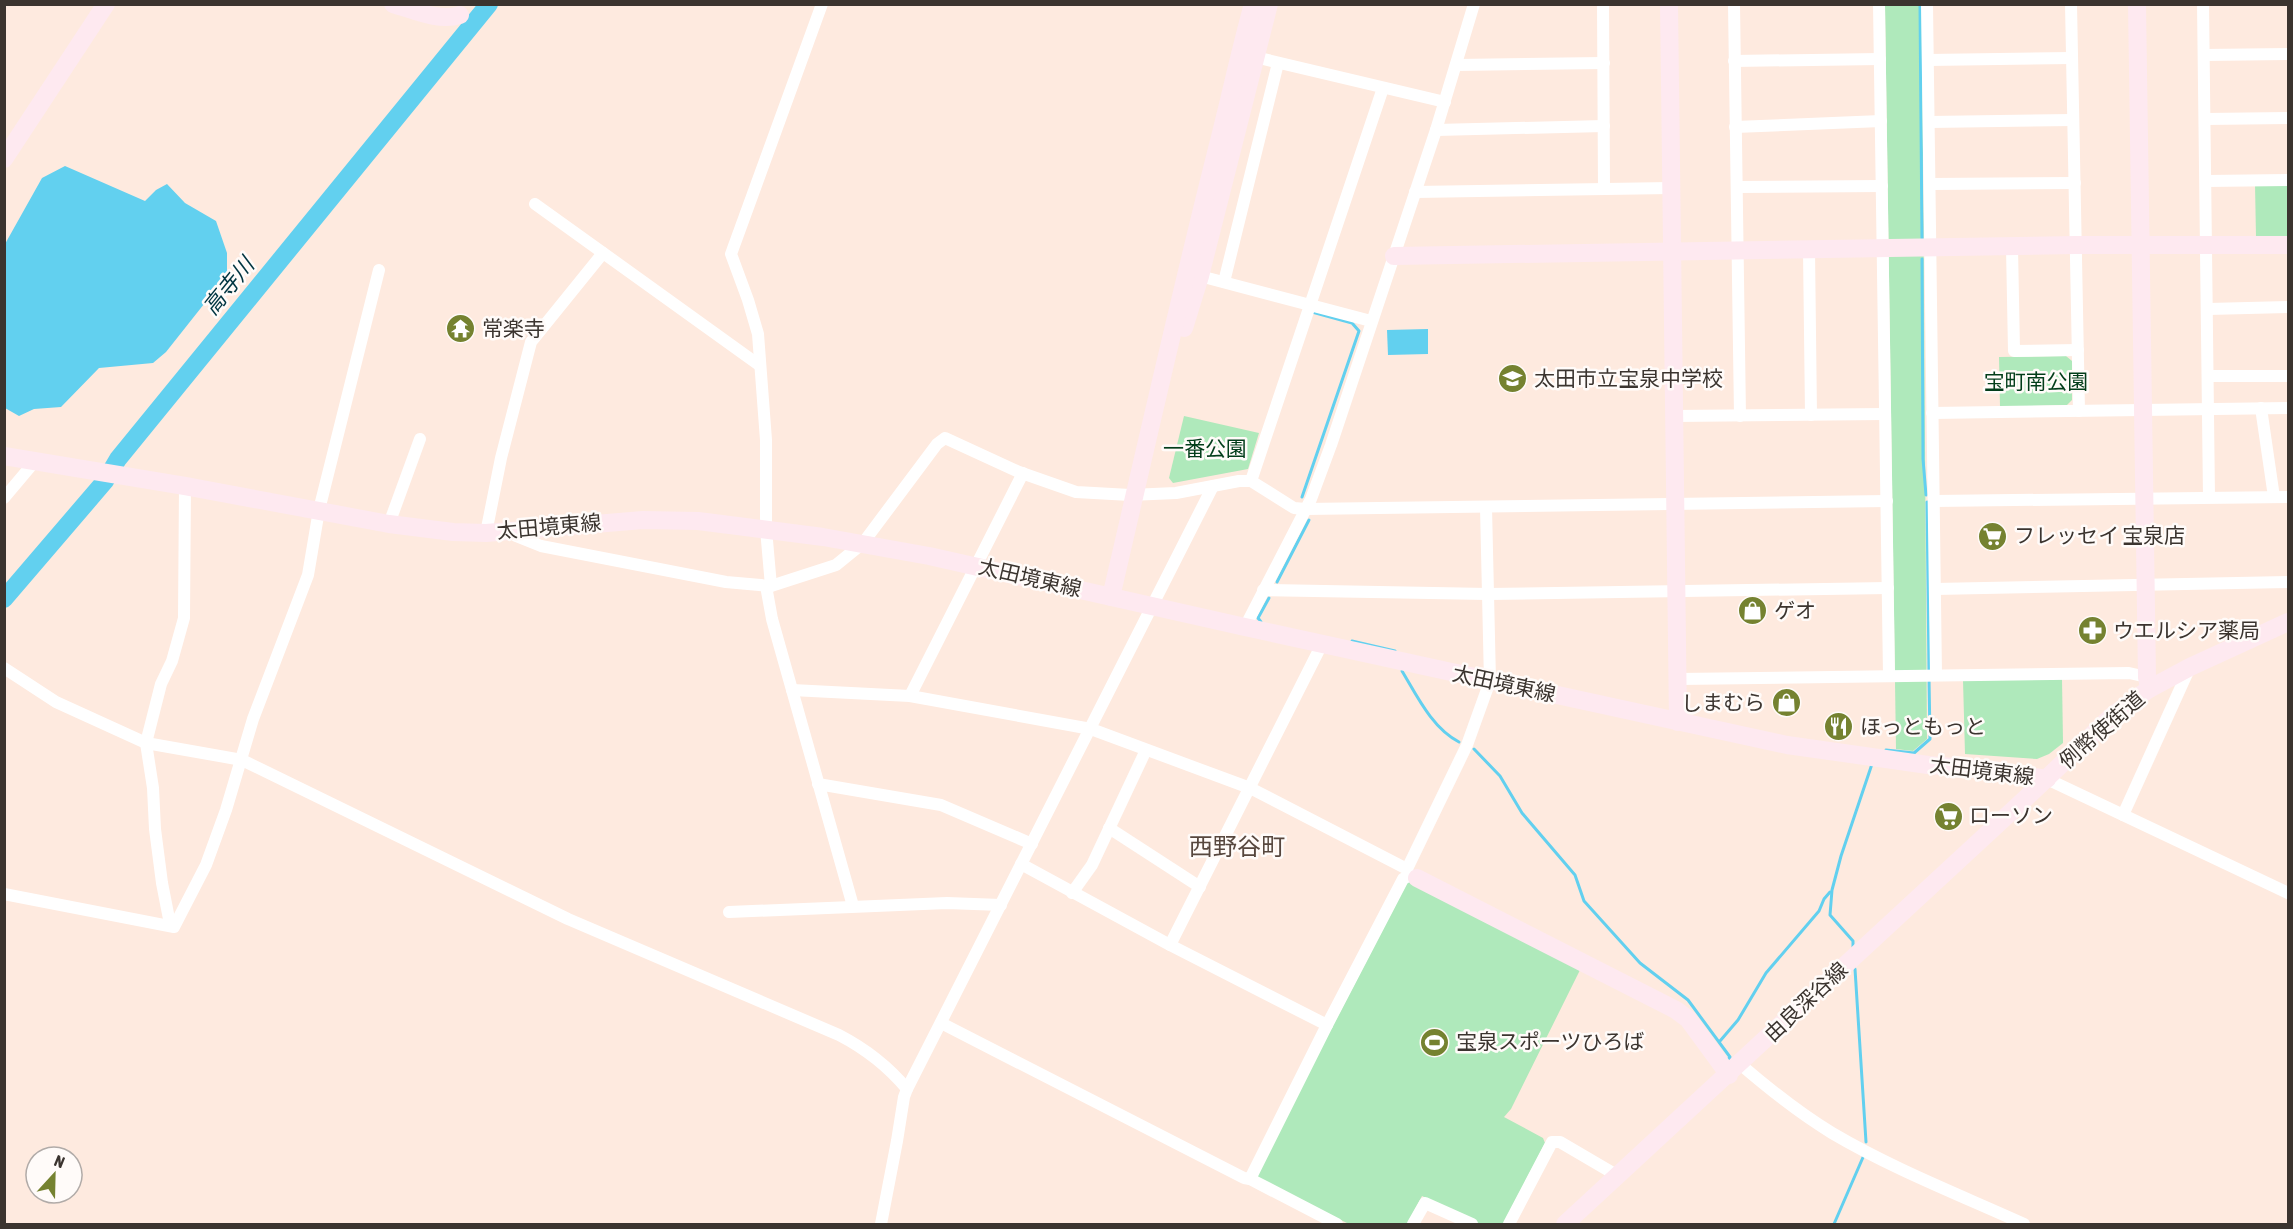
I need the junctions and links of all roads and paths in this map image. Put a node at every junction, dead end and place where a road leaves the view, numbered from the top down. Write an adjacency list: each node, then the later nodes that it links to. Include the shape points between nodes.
1 (106, 4): 36 (street)
2 (393, 4): 15 (street, via 450,18)
3 (822, 4): 67 (street, via 731,254 758,334)
4 (1254, 4): 87 (street)
5 (1269, 4): 18 (street)
6 (1474, 4): 25 (street)
7 (1603, 4): 24 (street)
8 (1669, 4): 43 (street)
9 (1734, 4): 22 (street)
10 (1879, 4): 20 (street)
11 (1927, 4): 21 (street)
12 (2071, 4): 19 (street)
13 (2137, 4): 49 (street)
14 (2203, 4): 17 (street)
15 (464, 10)
16 (2289, 54): 17 (street)
17 (2204, 55): 28 (street)
18 (1255, 57): 23 (street); 60 (street)
19 (2072, 58): 21 (street); 30 (street)
20 (1880, 59): 22 (street); 31 (street)
21 (1928, 60): 32 (street)
22 (1734, 61): 34 (street)
23 (1278, 63): 26 (street); 61 (street)
24 (1604, 63): 25 (street); 33 (street)
25 (1456, 65): 27 (street)
26 (1383, 88): 27 (street); 62 (street)
27 (1445, 102): 35 (street)
28 (2205, 118): 29 (street); 38 (street)
29 (2289, 118)
30 (2073, 120): 32 (street); 39 (street)
31 (1881, 121): 34 (street); 41 (street)
32 (1929, 122): 40 (street)
33 (1604, 126): 35 (street); 44 (street)
34 (1735, 127): 42 (street)
35 (1437, 130): 45 (street)
36 (4, 159)
37 (2289, 180): 38 (street)
38 (2206, 182): 47 (street)
39 (2075, 183): 40 (street); 48 (street)
40 (1930, 184): 52 (street)
41 (1882, 186): 42 (street); 54 (street)
42 (1737, 187): 55 (street)
43 (1671, 188): 44 (street); 56 (street)
44 (1604, 189): 45 (street)
45 (1415, 192): 58 (street)
46 (535, 204): 57 (street)
47 (2207, 244): 49 (street); 50 (street); 64 (street)
48 (2076, 245): 49 (street); 51 (street); 66 (street)
49 (2142, 245): 73 (street)
50 (2289, 245)
51 (2012, 247): 52 (street); 66 (street, via 2014,351)
52 (1931, 249): 54 (street); 75 (street)
53 (1809, 250): 54 (street); 55 (street); 77 (street)
54 (1882, 250): 76 (street)
55 (1737, 251): 56 (street); 79 (street)
56 (1672, 252): 58 (street); 78 (street)
57 (603, 253): 67 (street); 102 (street, via 531,342)
58 (1394, 256): 65 (street)
59 (379, 270): 98 (street)
60 (1200, 276): 61 (street); 87 (street)
61 (1224, 282): 62 (street)
62 (1310, 304): 65 (street); 84 (street)
63 (2289, 308): 64 (street)
64 (2208, 309): 68 (street)
65 (1371, 321): 97 (street, via 1331,445)
66 (2078, 350): 74 (street)
67 (759, 365): 100 (street, via 766,440)
68 (2209, 376): 69 (street); 72 (street)
69 (2289, 376)
70 (2261, 408): 71 (street); 72 (street); 89 (street)
71 (2289, 408)
72 (2209, 409): 73 (street); 88 (street)
73 (2144, 410): 74 (street); 92 (street)
74 (2079, 411): 75 (street)
75 (1932, 413): 94 (street)
76 (1885, 414): 77 (street); 93 (street)
77 (1811, 415): 79 (street)
78 (1674, 416): 79 (street); 95 (street)
79 (1740, 416)
80 (420, 439): 99 (street)
81 (4, 456): 82 (street, 太田境東線)
82 (36, 460): 85 (street, 太田境東線); 91 (street)
83 (1023, 473): 87 (street, via 1076,492); 103 (street, via 945,438); 104 (street)
84 (1251, 481): 86 (street); 97 (street, via 1294,508)
85 (185, 486): 98 (street, 太田境東線); 129 (street, via 184,618)
86 (1212, 486): 87 (street, via 1176,493); 114 (street)
87 (1135, 490): 113 (street)
88 (2210, 497): 89 (street); 92 (street)
89 (2274, 497): 90 (street)
90 (2289, 497)
91 (4, 498)
92 (2145, 498): 94 (street); 106 (street)
93 (1887, 501): 95 (street); 108 (street)
94 (1934, 501): 109 (street)
95 (1675, 504): 96 (street); 111 (street)
96 (1486, 507): 97 (street); 112 (street)
97 (1305, 509): 110 (street)
98 (319, 510): 99 (street, 太田境東線); 131 (street, via 308,575 258,703)
99 (389, 524): 102 (street, 太田境東線)
100 (766, 529): 101 (street, 太田境東線, via 698,521 643,520); 103 (street, 太田境東線); 107 (street)
101 (511, 530): 102 (street, 太田境東線); 107 (street, via 541,546 726,582)
102 (486, 533)
103 (863, 543): 104 (street, 太田境東線); 107 (street, via 836,565)
104 (976, 566): 113 (street, 太田境東線); 126 (street)
105 (2289, 582): 106 (street)
106 (2146, 585): 109 (street); 124 (street)
107 (769, 586): 125 (street, via 772,619)
108 (1888, 588): 111 (street); 120 (street)
109 (1935, 589): 121 (street)
110 (1263, 590): 112 (street); 116 (street)
111 (1676, 592): 112 (street); 122 (street)
112 (1488, 594): 123 (street)
113 (1111, 597): 114 (street, 太田境東線)
114 (1152, 606): 116 (street, 太田境東線); 128 (street)
115 (2289, 622): 118 (street, 例幣使街道)
116 (1245, 627): 117 (street, 太田境東線)
117 (1322, 644): 123 (street, 太田境東線); 134 (street)
118 (2190, 667): 124 (street, 例幣使街道); 135 (street)
119 (4, 668): 129 (street, via 56,702)
120 (1889, 675): 121 (street); 122 (street)
121 (1936, 675): 124 (street, via 2129,673)
122 (1678, 679): 127 (street)
123 (1490, 681): 127 (street, 太田境東線); 139 (street)
124 (2148, 683): 132 (street, 例幣使街道)
125 (792, 690): 126 (street); 133 (street)
126 (910, 696): 128 (street)
127 (1678, 722): 132 (street, 太田境東線, via 1787,745)
128 (1091, 729): 130 (street); 137 (street)
129 (146, 743): 131 (street); 147 (street)
130 (1146, 750): 134 (street); 136 (street)
131 (242, 760): 147 (street, via 206,865 174,927); 152 (street, via 568,919 839,1035 873,1055)
132 (2047, 779): 135 (street); 151 (street, 由良深谷線)
133 (818, 784): 137 (street, via 941,805); 145 (street)
134 (1250, 788): 139 (street); 140 (street)
135 (2123, 815): 142 (street)
136 (1109, 828): 140 (street); 141 (street, via 1092,865)
137 (1032, 844): 138 (street)
138 (1021, 864): 141 (street); 144 (street)
139 (1411, 874): 150 (street, via 1403,879); 151 (street, via 1676,1010)
140 (1200, 887): 148 (street)
141 (1072, 893): 148 (street)
142 (2289, 893)
143 (4, 894): 147 (street)
144 (1001, 905): 145 (street); 149 (street)
145 (853, 906): 146 (street)
146 (729, 912)
147 (170, 924)
148 (1170, 945): 150 (street)
149 (941, 1023): 152 (street); 154 (street)
150 (1327, 1024): 154 (street)
151 (1734, 1069): 153 (street, 由良深谷線); 161 (street, via 1833,1134)
152 (907, 1089): 155 (street)
153 (1618, 1176): 159 (street, via 1560,1142 1552,1142); 160 (street, 由良深谷線)
154 (1250, 1179): 156 (street)
155 (881, 1224)
156 (1337, 1224)
157 (1413, 1224): 158 (street, via 1425,1203)
158 (1472, 1224)
159 (1509, 1224)
160 (1565, 1224)
161 (2024, 1224)

